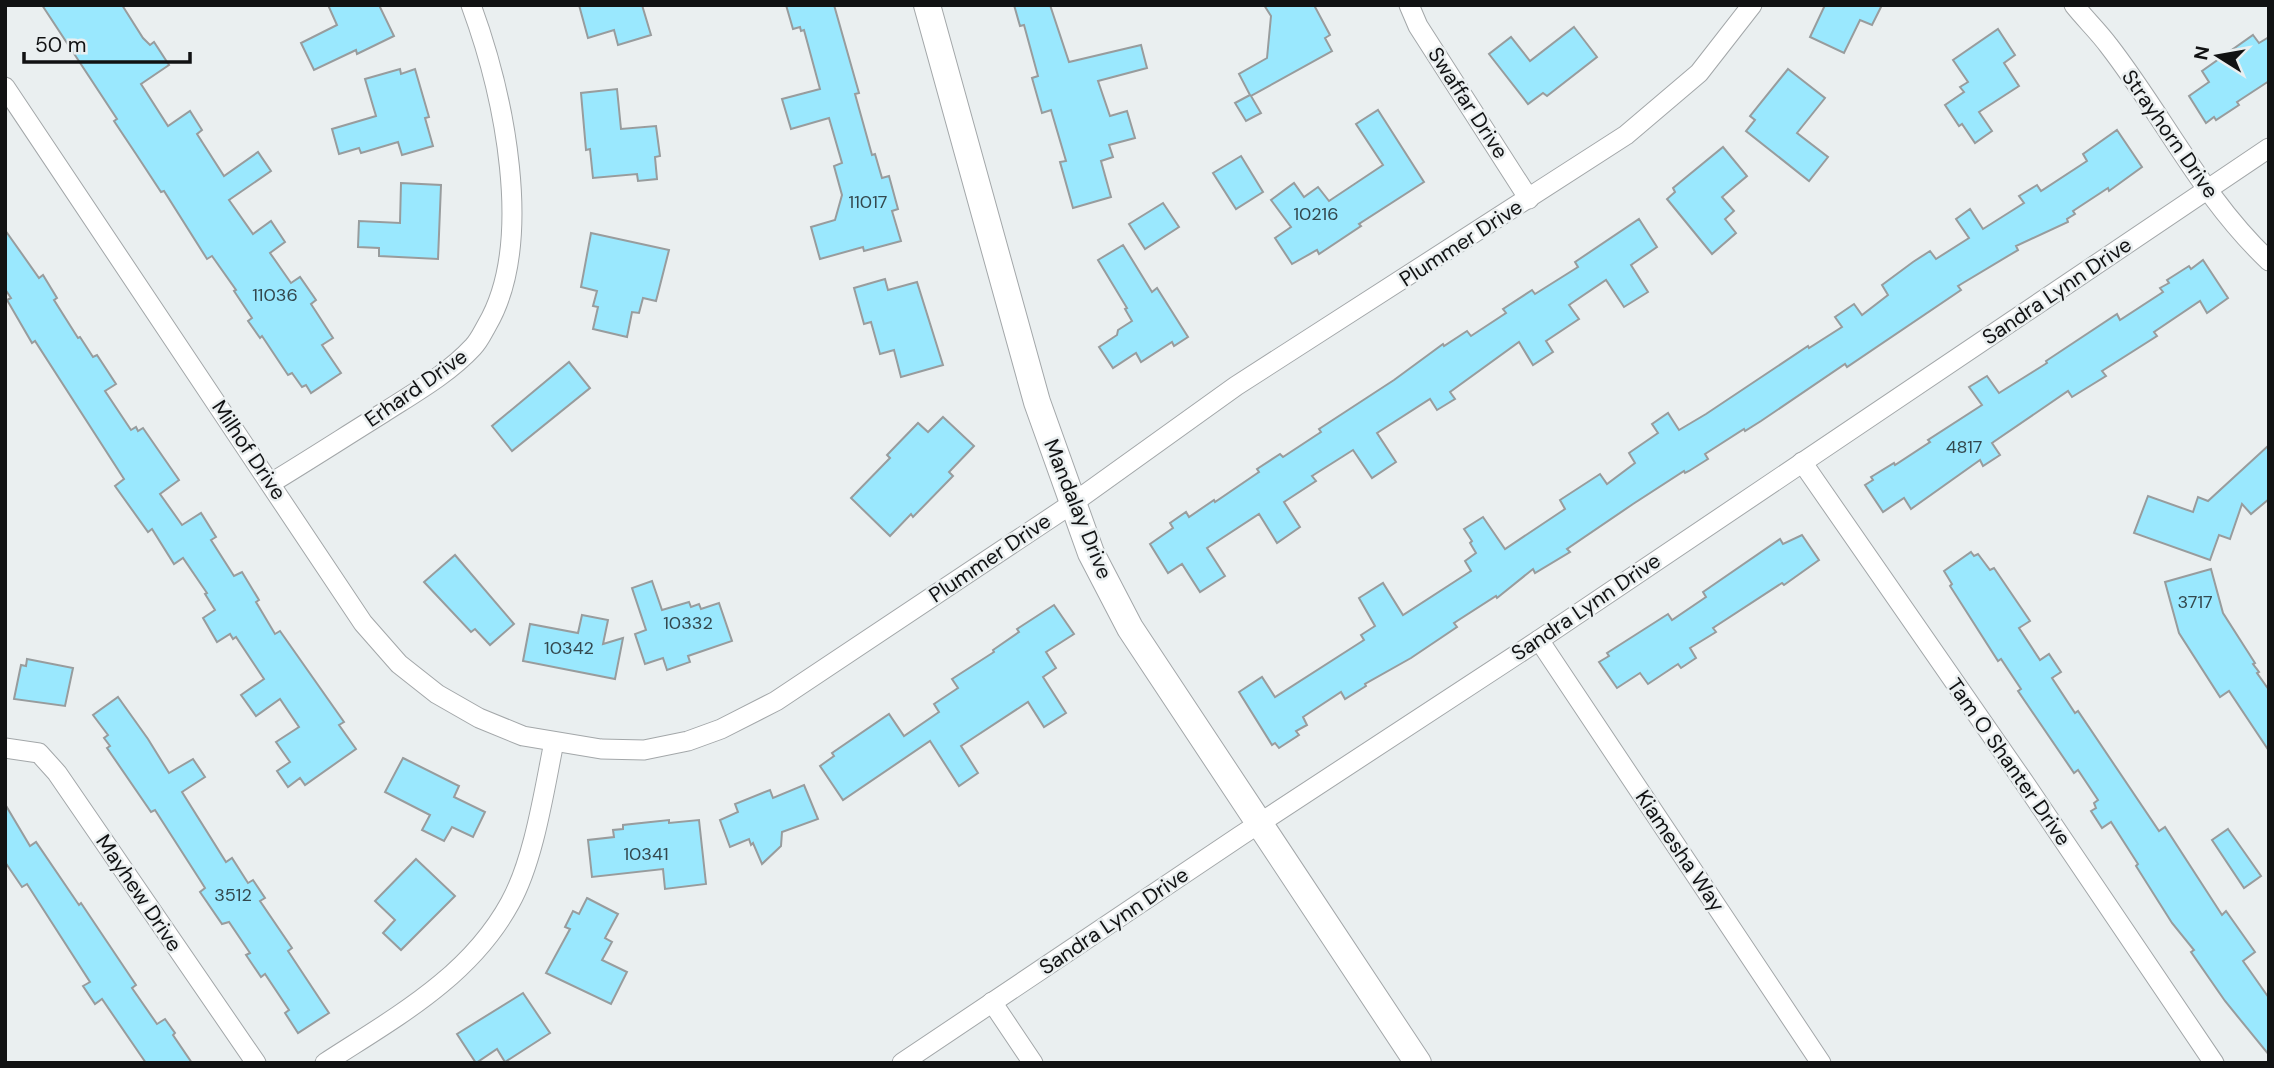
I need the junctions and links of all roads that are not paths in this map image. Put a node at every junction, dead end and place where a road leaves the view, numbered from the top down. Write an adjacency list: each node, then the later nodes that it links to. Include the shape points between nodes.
1 (471, 5): 12 (street, Erhard Drive, via 499,99 510,173 512,229 497,309 475,346 425,386)
2 (926, 5): 13 (street, Mandalay Drive, via 1037,402)
3 (1409, 5): 9 (street, Swaffar Drive)
4 (1752, 5): 9 (street, Plummer Drive, via 1699,73 1626,135)
5 (2074, 5): 8 (street, Strayhorn Drive, via 2109,45)
6 (5, 87): 12 (street, Milhof Drive)
7 (2269, 148): 8 (street, Sandra Lynn Drive)
8 (2207, 190): 10 (street, Strayhorn Drive, via 2244,238); 11 (street, Sandra Lynn Drive)
9 (1529, 199): 13 (street, Plummer Drive, via 1236,386)
10 (2269, 261)
11 (1801, 462): 14 (street, Sandra Lynn Drive); 25 (street, Tam O Shanter Drive)
12 (271, 483): 15 (street, Milhof Drive, via 363,623 400,664 437,694 479,718 523,736)
13 (1073, 503): 15 (street, Plummer Drive, via 776,701 721,729 644,750); 17 (street, Mandalay Drive, via 1091,553 1130,628)
14 (1539, 640): 17 (street, Sandra Lynn Drive); 24 (street, Kiamesha Way)
15 (554, 742): 20 (street, via 530,850 511,901 482,946 448,980)
16 (5, 748): 19 (street, Mayhew Drive, via 38,753 57,773)
17 (1259, 823): 18 (street, Sandra Lynn Drive); 23 (street, Mandalay Drive)
18 (992, 1002): 21 (street, Sandra Lynn Drive); 22 (street)
19 (256, 1063)
20 (325, 1063)
21 (902, 1063)
22 (1033, 1063)
23 (1418, 1063)
24 (1821, 1063)
25 (2214, 1063)

